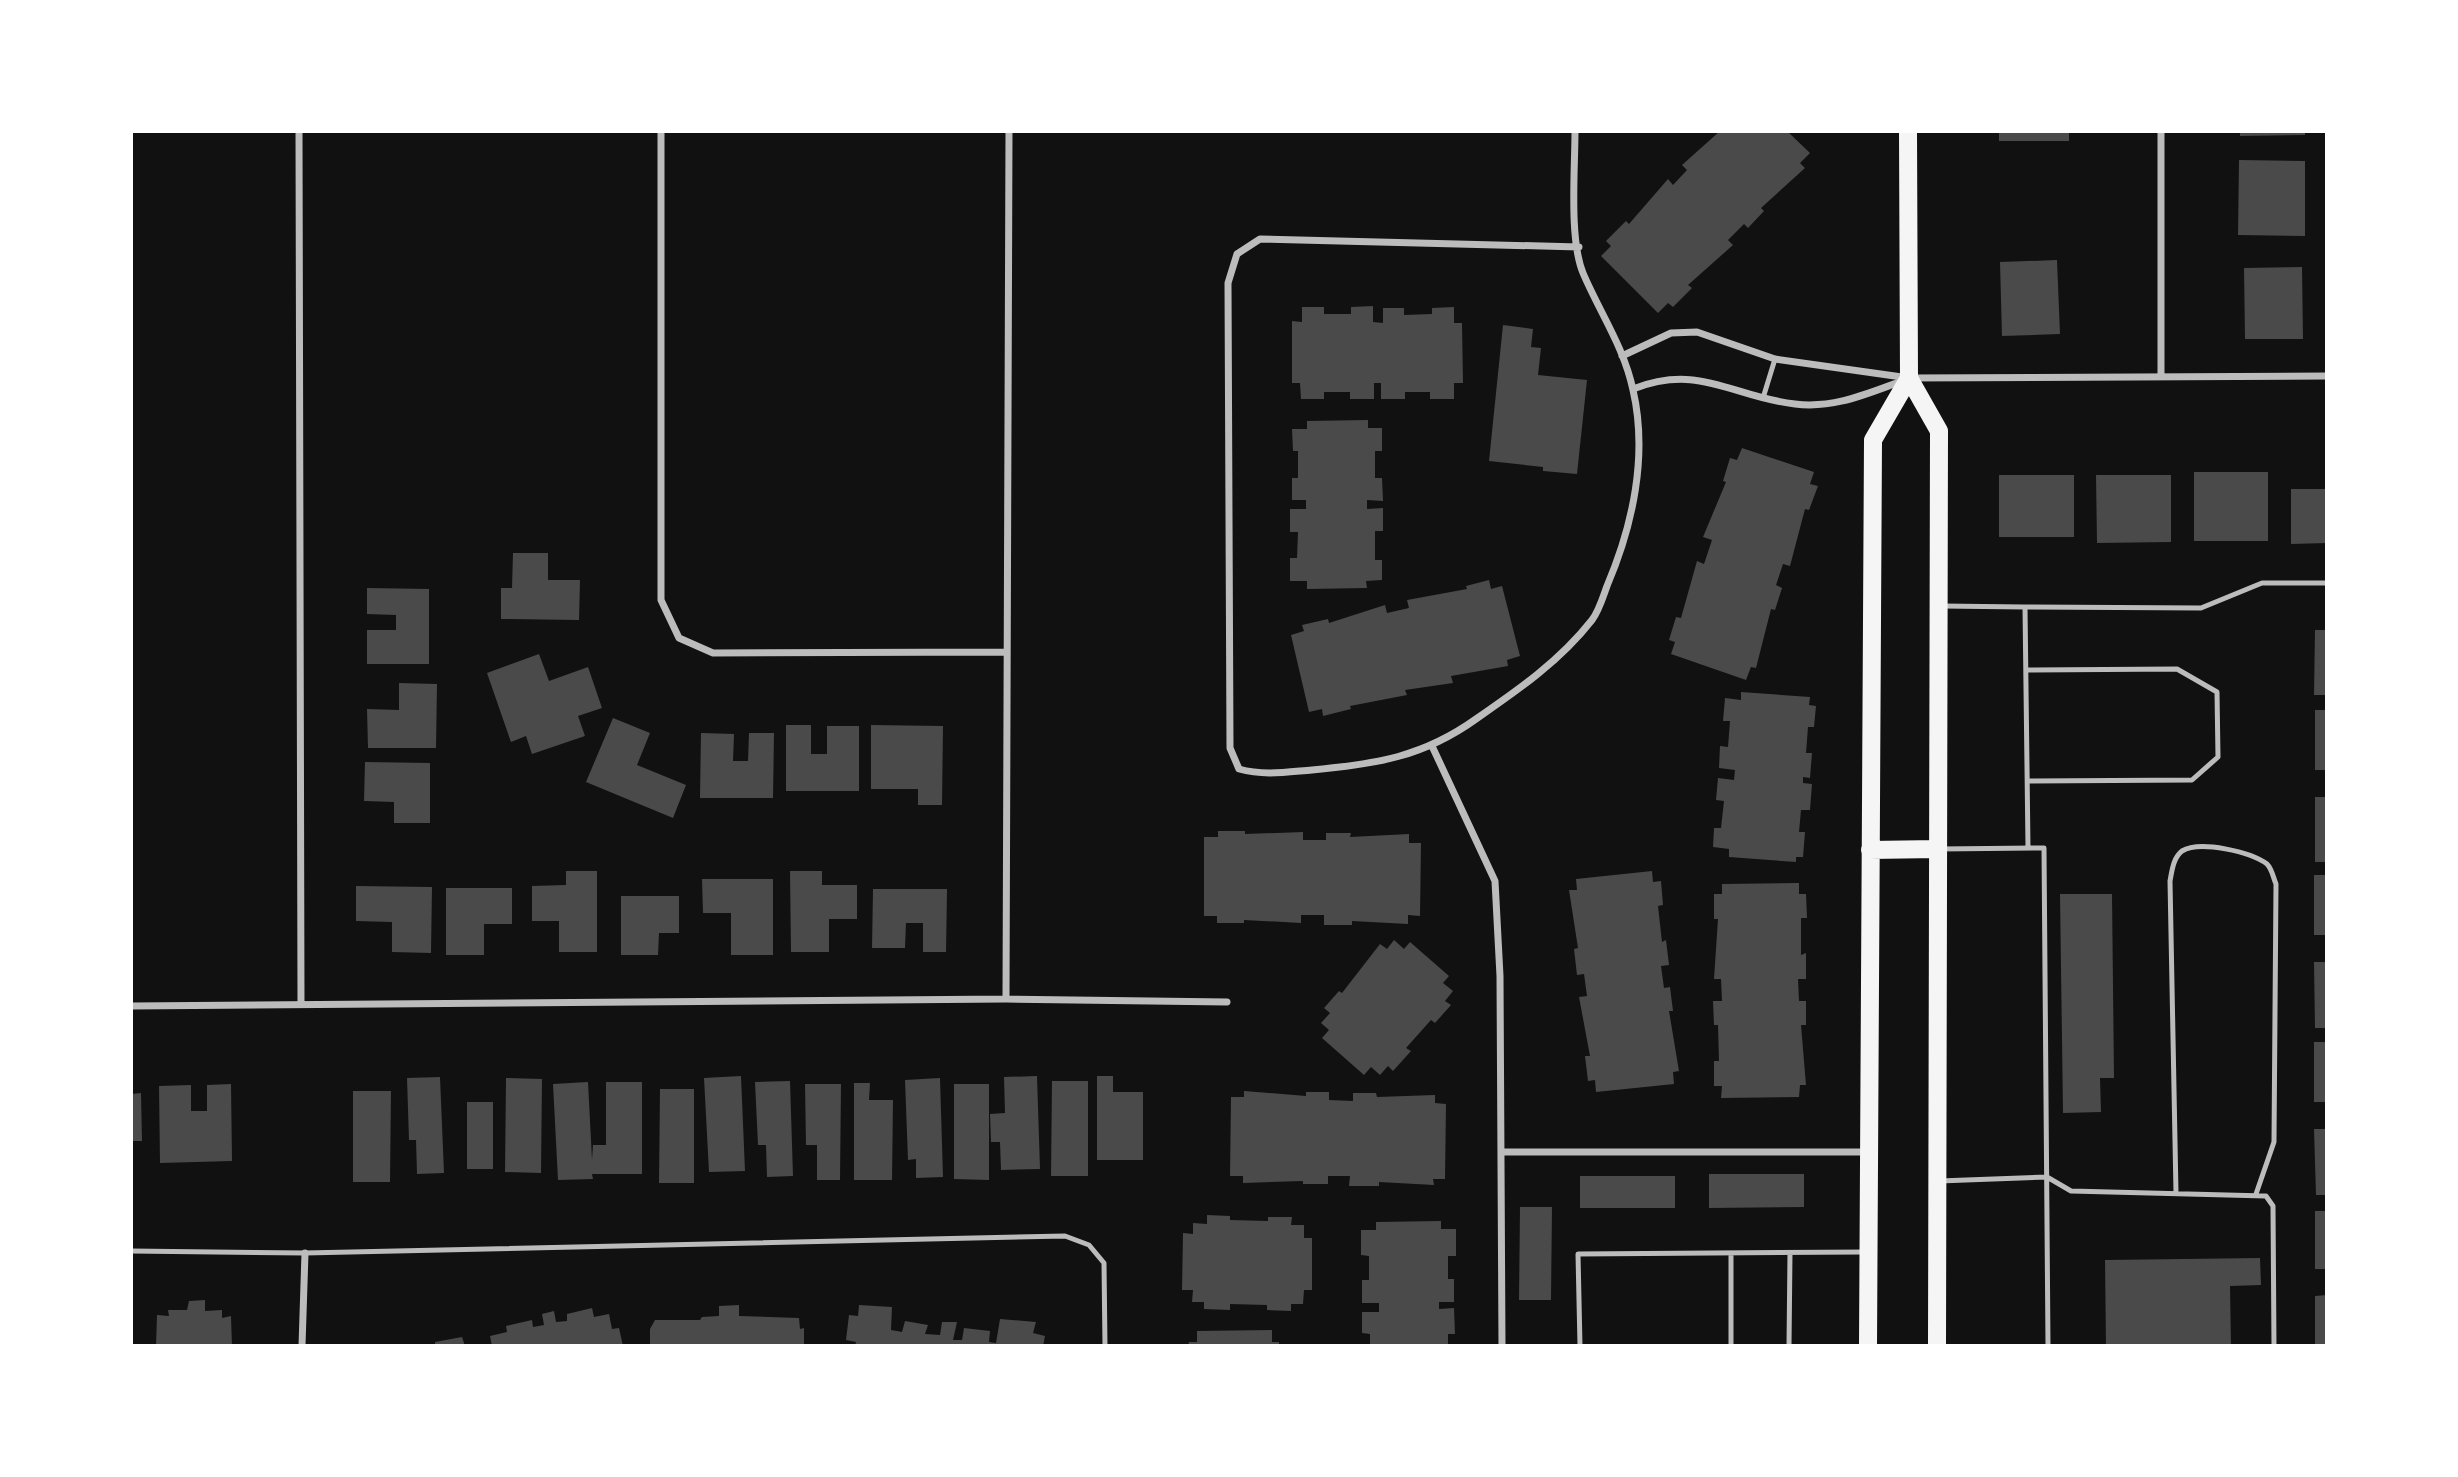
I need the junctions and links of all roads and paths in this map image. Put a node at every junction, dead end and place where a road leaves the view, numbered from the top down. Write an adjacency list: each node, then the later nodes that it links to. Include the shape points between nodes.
1 (299, 131): 27 (street)
2 (661, 131): 18 (street, via 661,600 679,638 713,653)
3 (1009, 131): 18 (street)
4 (1575, 131): 7 (street)
5 (1908, 131): 12 (main road)
6 (2161, 131): 10 (street)
7 (1579, 247): 8 (street, via 1582,271); 20 (street, via 1260,239 1237,254 1228,283 1230,748 1239,769 1260,774 1375,764)
8 (1622, 356): 9 (street, via 1671,333 1697,332); 13 (street)
9 (1775, 359): 12 (street); 14 (lane)
10 (2161, 376): 11 (street); 12 (street)
11 (2327, 376)
12 (1909, 378): 14 (street, via 1840,404 1797,405); 16 (main road, via 1939,431); 24 (main road, via 1873,440)
13 (1633, 390): 14 (street, via 1676,377 1706,380); 20 (street, via 1640,446 1636,490 1615,568 1594,618 1541,673)
14 (1763, 398)
15 (2327, 583): 17 (lane, via 2262,583 2201,608)
16 (1939, 606): 17 (lane); 23 (main road)
17 (2025, 607): 19 (lane)
18 (1006, 652): 25 (street)
19 (2026, 670): 21 (lane); 21 (lane, via 2176,669 2217,692 2218,757 2192,780)
20 (1432, 746): 29 (street, via 1495,881)
21 (2029, 781): 22 (lane)
22 (2028, 847): 23 (lane); 31 (lane, via 2044,848)
23 (1937, 849): 24 (main road); 32 (main road)
24 (1870, 850): 30 (main road)
25 (1006, 999): 26 (street); 27 (street)
26 (1227, 1002)
27 (301, 1004): 28 (street)
28 (131, 1006)
29 (1501, 1152): 30 (street); 42 (street)
30 (1868, 1152): 36 (main road)
31 (2047, 1177): 32 (lane); 33 (lane, via 2071,1191); 48 (lane)
32 (1936, 1181): 47 (main road)
33 (2176, 1193): 34 (lane); 34 (lane, via 2170,881 2174,860 2183,850 2207,846 2240,852 2269,866 2276,884 2274,1142)
34 (2256, 1194): 49 (lane, via 2266,1196 2273,1206)
35 (131, 1251): 37 (lane)
36 (1868, 1252): 39 (lane); 46 (main road)
37 (305, 1253): 40 (street); 41 (lane, via 1065,1236 1089,1244 1104,1263)
38 (1731, 1253): 39 (lane); 43 (lane, via 1578,1254); 44 (lane)
39 (1790, 1253): 45 (lane)
40 (302, 1346)
41 (1105, 1346)
42 (1502, 1346)
43 (1580, 1346)
44 (1731, 1346)
45 (1789, 1346)
46 (1868, 1346)
47 (1937, 1346)
48 (2048, 1346)
49 (2274, 1346)

